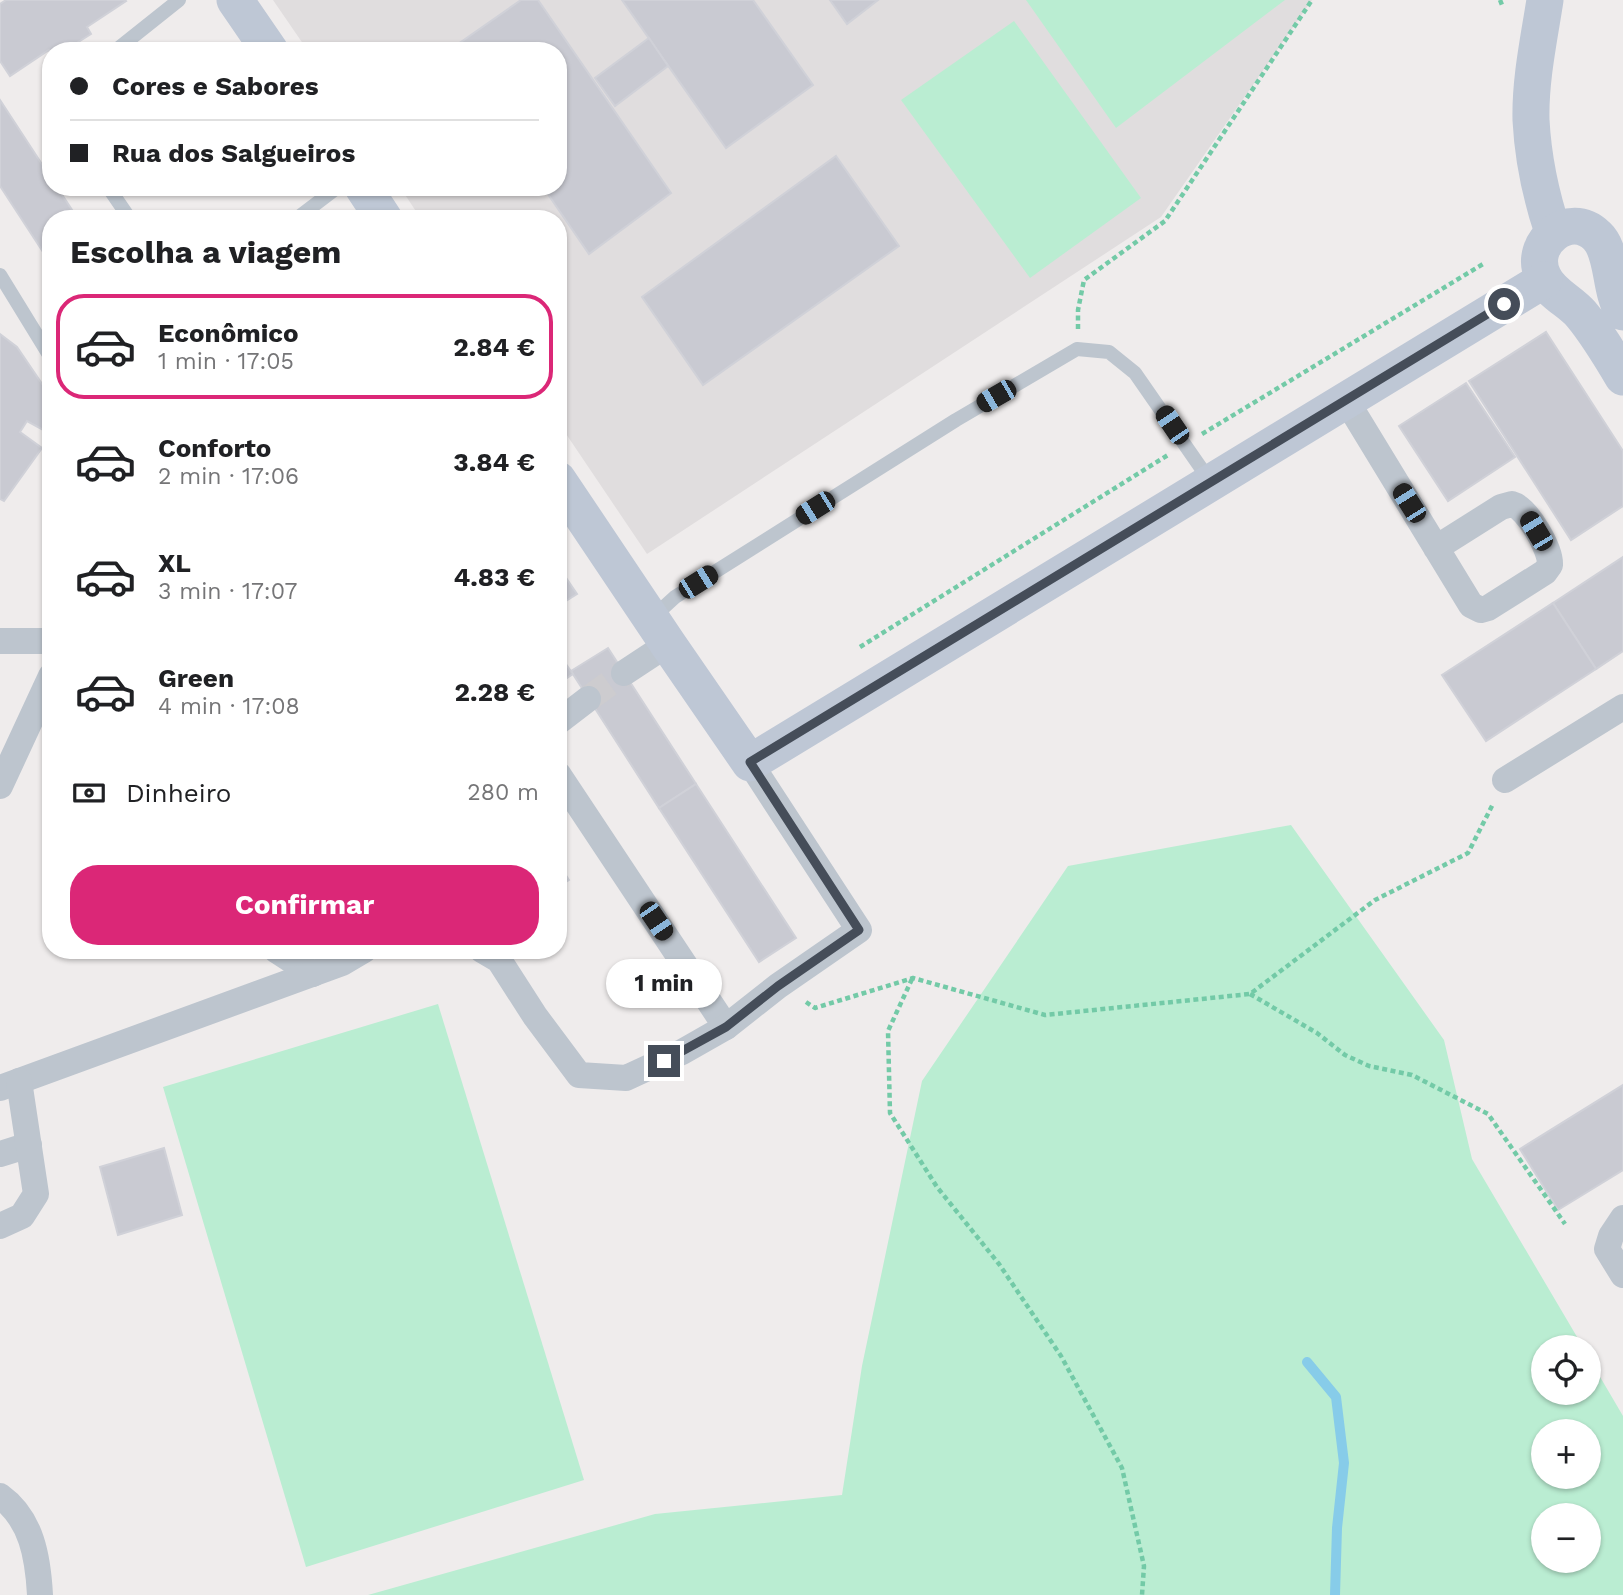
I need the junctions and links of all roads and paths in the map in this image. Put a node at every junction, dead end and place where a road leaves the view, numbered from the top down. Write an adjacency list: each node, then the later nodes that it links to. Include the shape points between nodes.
1 (179, 0): 5 (lane)
2 (235, 0): 6 (street)
3 (1312, 0): 13 (path, via 1165,222 1084,280)
4 (1545, 0): 9 (street, via 1531,118 1542,196)
5 (126, 42)
6 (264, 42)
7 (326, 196): 8 (lane)
8 (308, 210)
9 (1553, 233): 10 (street, via 1575,226); 12 (street, via 1539,254 1539,267)
10 (1611, 244): 12 (street, via 1607,271 1594,289 1573,296); 14 (street, via 1611,283)
11 (0, 275): 15 (lane)
12 (1548, 284): 16 (street, via 1579,312); 17 (street)
13 (1078, 310)
14 (1623, 312)
15 (42, 343)
16 (1623, 377)
17 (1346, 400): 18 (street); 20 (street)
18 (1211, 482): 21 (lane, via 1135,373 1109,352 1077,349 675,597); 29 (street)
19 (567, 493): 21 (street)
20 (1436, 548)
21 (659, 631): 24 (street); 29 (street)
22 (0, 640): 23 (street)
23 (42, 641)
24 (624, 673)
25 (42, 695): 31 (street)
26 (588, 699): 28 (street)
27 (1623, 707): 30 (street)
28 (567, 715)
29 (750, 762): 38 (street, via 859,930)
30 (1505, 780): 39 (path, via 1468,853 1375,900)
31 (0, 786)
32 (567, 788): 40 (street)
33 (290, 959): 36 (street)
34 (349, 959): 36 (street)
35 (497, 959): 40 (street, via 579,1075 626,1078)
36 (313, 974): 41 (street)
37 (913, 978): 38 (path, via 815,1008); 39 (path, via 1045,1015); 50 (path, via 888,1031 890,1113 937,1187 999,1264 1061,1356 1122,1468 1144,1566)
38 (778, 986): 40 (street)
39 (1250, 994): 45 (path, via 1345,1055 1369,1066 1412,1075 1488,1114)
40 (726, 1027)
41 (5, 1085): 42 (street)
42 (29, 1145): 43 (street); 46 (street, via 36,1194 22,1216)
43 (0, 1154)
44 (1623, 1218): 47 (street, via 1607,1249)
45 (1565, 1224)
46 (0, 1226)
47 (1623, 1275)
48 (0, 1496): 49 (street, via 30,1531)
49 (40, 1595)
50 (1142, 1595)

